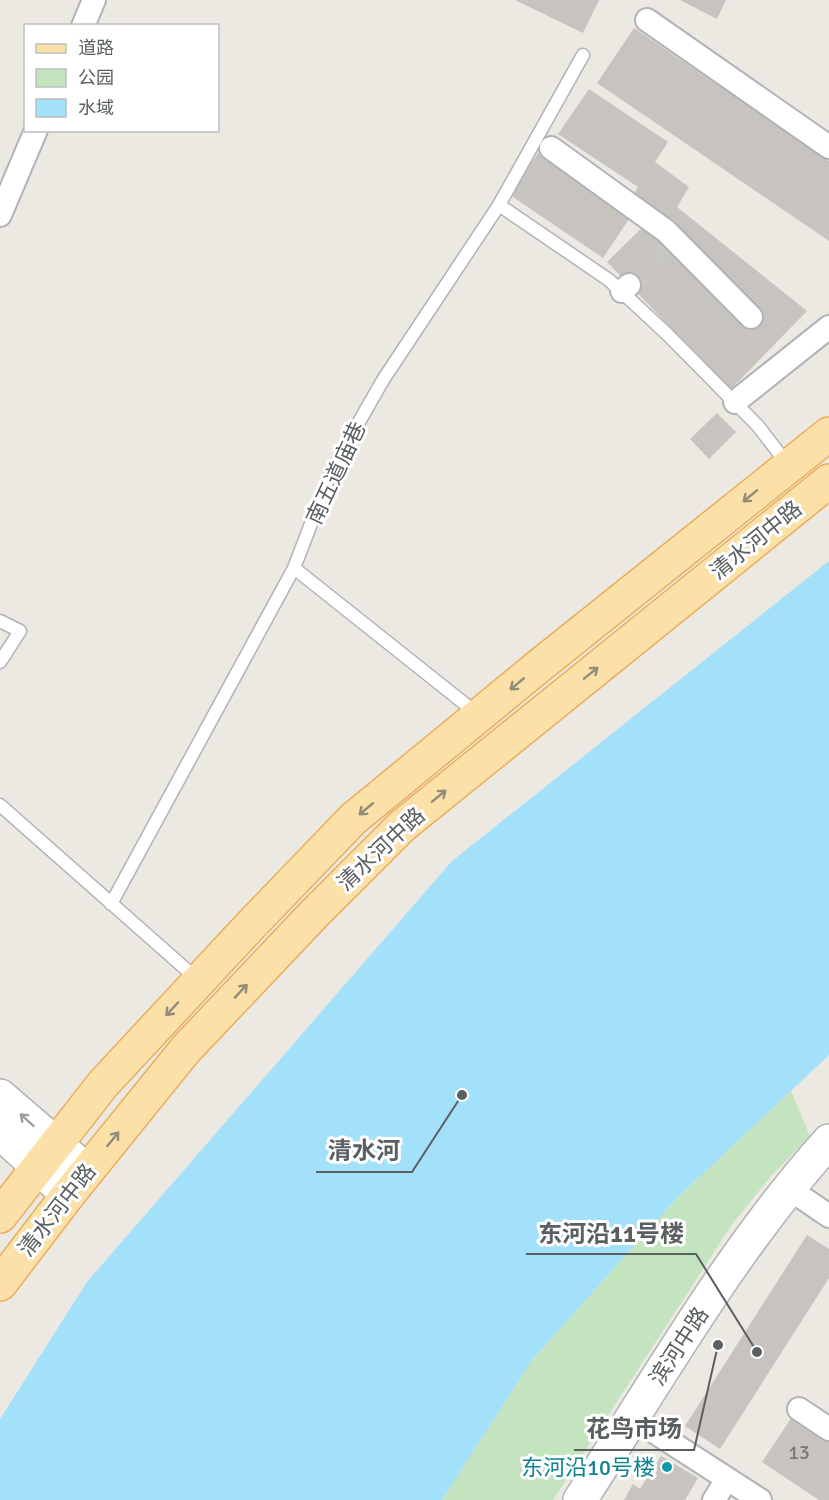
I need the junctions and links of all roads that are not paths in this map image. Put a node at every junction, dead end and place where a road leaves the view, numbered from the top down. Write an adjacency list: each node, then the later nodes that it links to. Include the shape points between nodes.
1 (94, 0): 3 (street)
2 (647, 20): 6 (street)
3 (84, 24)
4 (583, 55): 8 (lane, 南五道庙巷)
5 (35, 132): 9 (street)
6 (829, 147)
7 (551, 148): 10 (street, via 666,231 672,244)
8 (499, 205): 12 (lane, via 625,288); 16 (lane, 南五道庙巷, via 383,380 351,436 329,477)
9 (0, 215)
10 (751, 317)
11 (829, 327): 12 (street)
12 (735, 402): 14 (lane)
13 (829, 434): 14 (main road, 清水河中路)
14 (789, 466): 19 (main road, 清水河中路, one-way to 19)
15 (829, 481): 28 (main road, 清水河中路, one-way to 15, via 186,1049 402,826)
16 (294, 568): 19 (lane, via 465,704); 21 (lane, 南五道庙巷)
17 (0, 621): 18 (lane, via 21,631)
18 (0, 662)
19 (476, 718): 22 (main road, 清水河中路, one-way to 22, via 353,819)
20 (0, 805): 21 (lane)
21 (111, 904): 22 (lane)
22 (199, 981): 26 (main road, 清水河中路, one-way to 26, via 103,1084)
23 (0, 1096): 26 (main road, one-way to 23)
24 (0, 1132): 26 (main road)
25 (829, 1141): 29 (main road, 滨河中路)
26 (47, 1156): 28 (main road); 30 (main road, 清水河中路)
27 (829, 1170): 29 (main road, 滨河中路)
28 (78, 1183): 31 (main road, 清水河中路)
29 (807, 1201): 33 (main road, 滨河中路)
30 (0, 1216)
31 (0, 1284)
32 (799, 1409): 34 (street)
33 (641, 1423): 35 (street); 36 (main road, 滨河中路); 37 (main road, 滨河中路)
34 (829, 1429)
35 (727, 1479): 38 (street); 39 (street)
36 (580, 1500)
37 (603, 1500)
38 (714, 1500)
39 (760, 1500)

